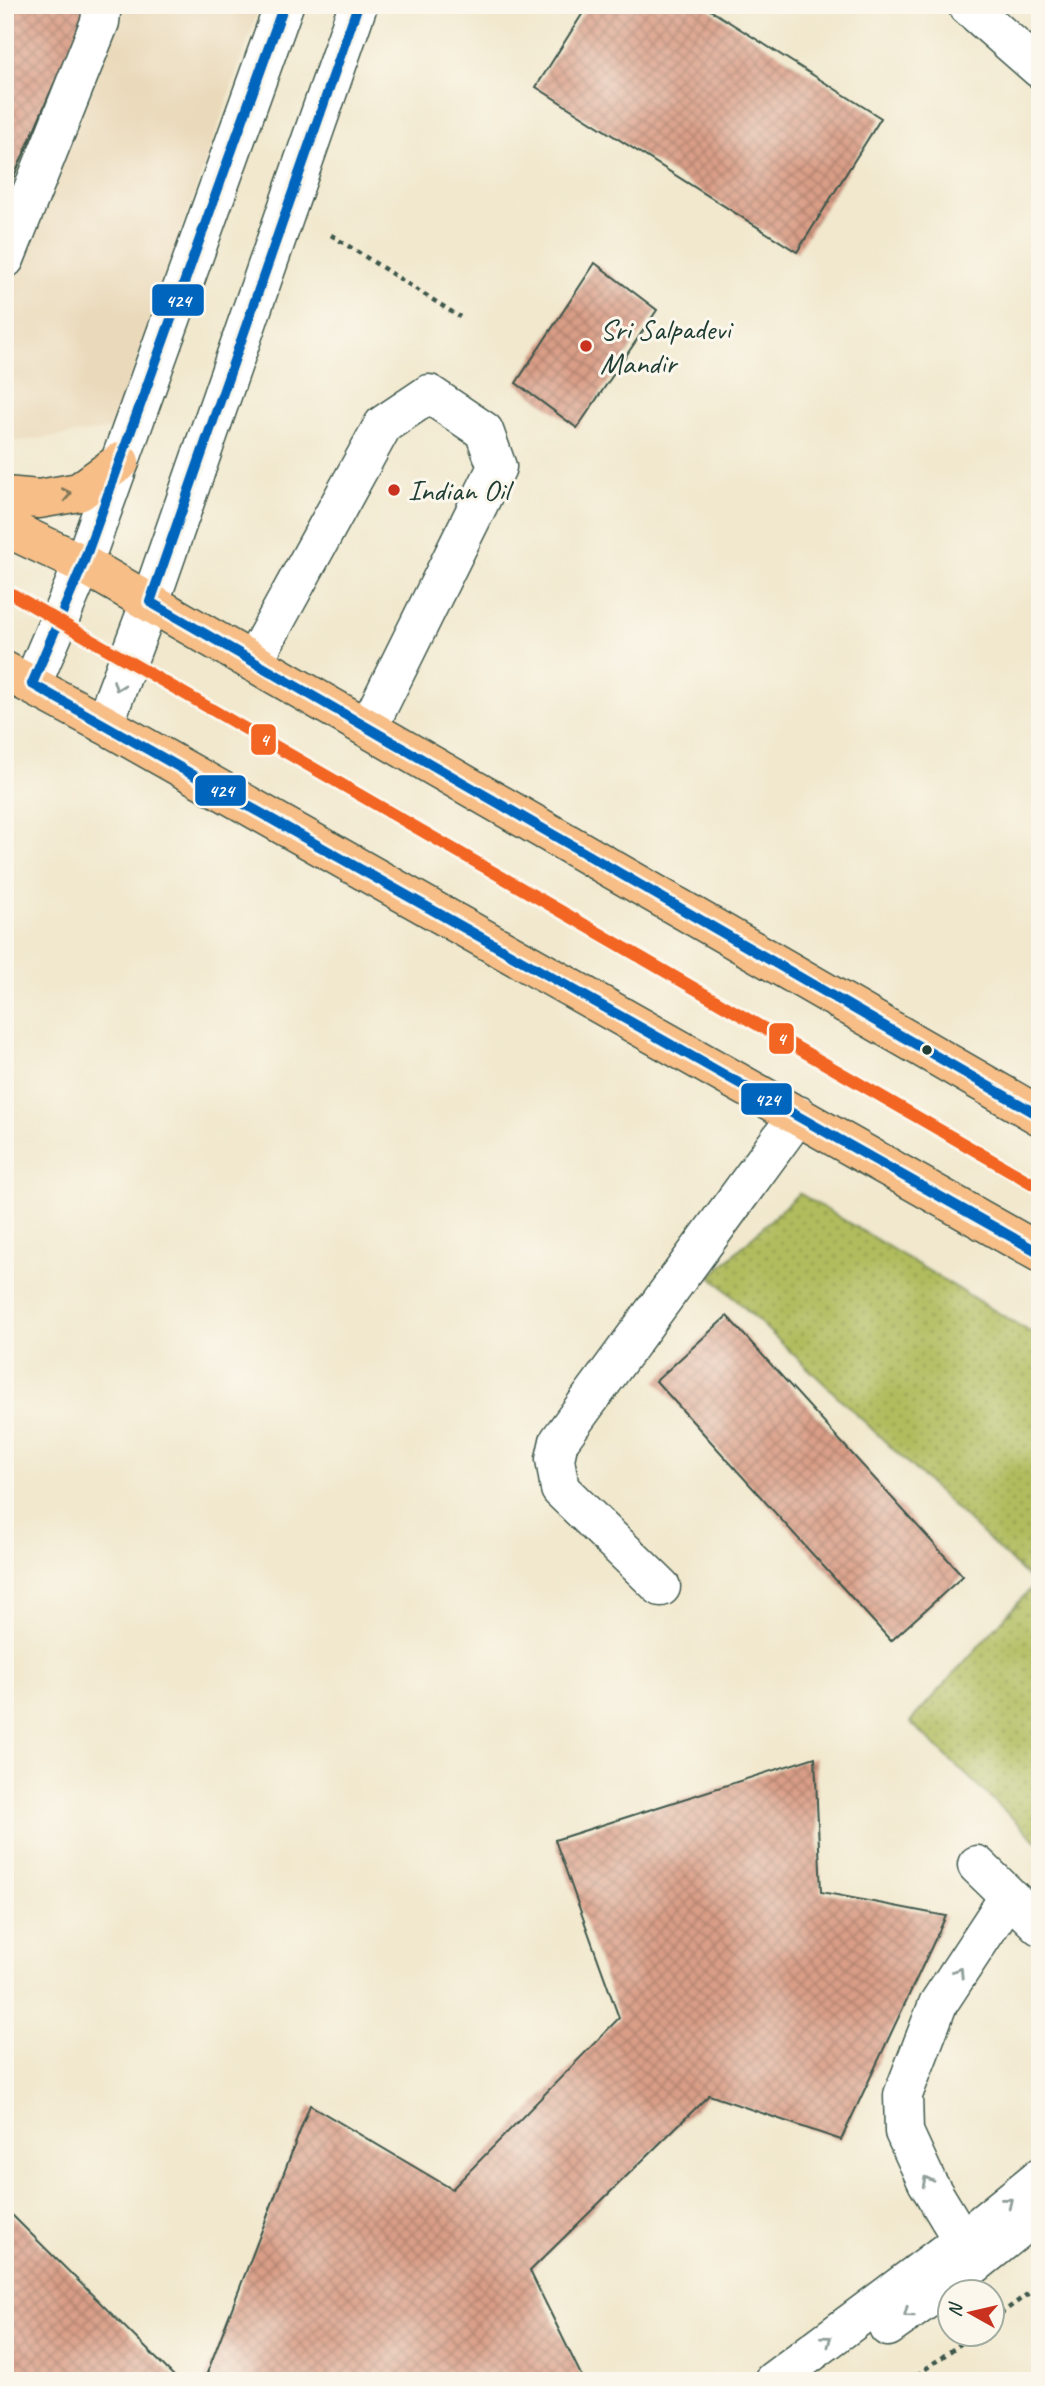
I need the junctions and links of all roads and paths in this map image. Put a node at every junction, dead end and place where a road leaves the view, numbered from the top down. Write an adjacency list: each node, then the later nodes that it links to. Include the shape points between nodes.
1 (102, 5): 7 (street, via 100,22)
2 (284, 5): 9 (street)
3 (358, 5): 6 (street)
4 (967, 5): 5 (street)
5 (1040, 69)
6 (288, 208): 8 (path); 13 (street)
7 (5, 259)
8 (460, 317)
9 (120, 462): 10 (main road, one-way to 9, via 38,499 79,492); 12 (street)
10 (5, 496)
11 (5, 527): 12 (main road)
12 (83, 564): 13 (main road); 15 (street)
13 (150, 602): 14 (main road); 16 (street, one-way to 16)
14 (253, 662): 17 (main road); 17 (street, via 383,425 429,394 484,431 497,467)
15 (19, 678): 16 (main road)
16 (104, 724): 18 (main road)
17 (368, 728): 19 (main road)
18 (798, 1115): 20 (main road); 21 (street, via 559,1441 555,1459 560,1489)
19 (1040, 1116)
20 (1040, 1253)
21 (661, 1587)
22 (977, 1865): 23 (street)
23 (1009, 1896): 24 (street); 27 (street, one-way to 23, via 927,2182 904,2132 903,2095 938,2004)
24 (1040, 1926)
25 (1040, 2177): 27 (street, one-way to 25)
26 (1040, 2213): 27 (street)
27 (970, 2251): 31 (street, one-way to 27); 32 (street, one-way to 32)
28 (1040, 2285): 29 (path)
29 (1006, 2310)
30 (954, 2348): 33 (path)
31 (773, 2381)
32 (814, 2381)
33 (909, 2381)

